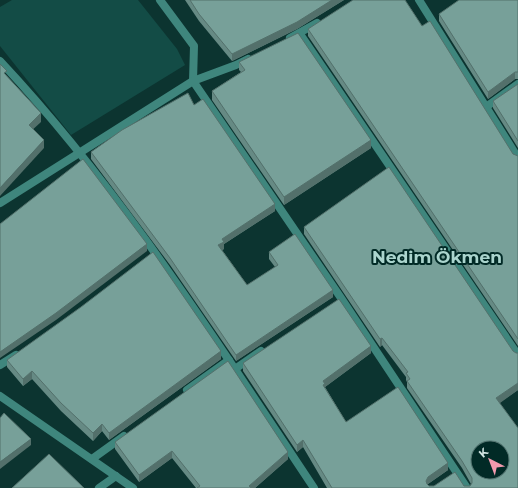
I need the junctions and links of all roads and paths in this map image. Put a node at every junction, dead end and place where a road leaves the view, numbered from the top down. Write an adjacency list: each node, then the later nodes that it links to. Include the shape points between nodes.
1 (160, 0): 8 (street, via 194,46)
2 (418, 0): 10 (street)
3 (324, 19): 4 (street)
4 (300, 34): 5 (street); 16 (street)
5 (285, 41)
6 (257, 55): 8 (street)
7 (0, 61): 11 (street)
8 (193, 81): 11 (street); 28 (street, via 454,473)
9 (518, 84): 10 (street)
10 (486, 107): 12 (street)
11 (80, 153): 13 (street); 17 (street)
12 (518, 158)
13 (0, 203)
14 (268, 347): 19 (street)
15 (24, 350): 18 (street)
16 (518, 355)
17 (228, 360): 19 (street); 21 (street)
18 (0, 365)
19 (235, 369): 27 (street)
20 (0, 396): 23 (street)
21 (179, 396)
22 (129, 432): 23 (street)
23 (92, 459): 24 (street)
24 (116, 476): 25 (street); 26 (street)
25 (100, 488)
26 (133, 488)
27 (314, 488)
28 (467, 488)

